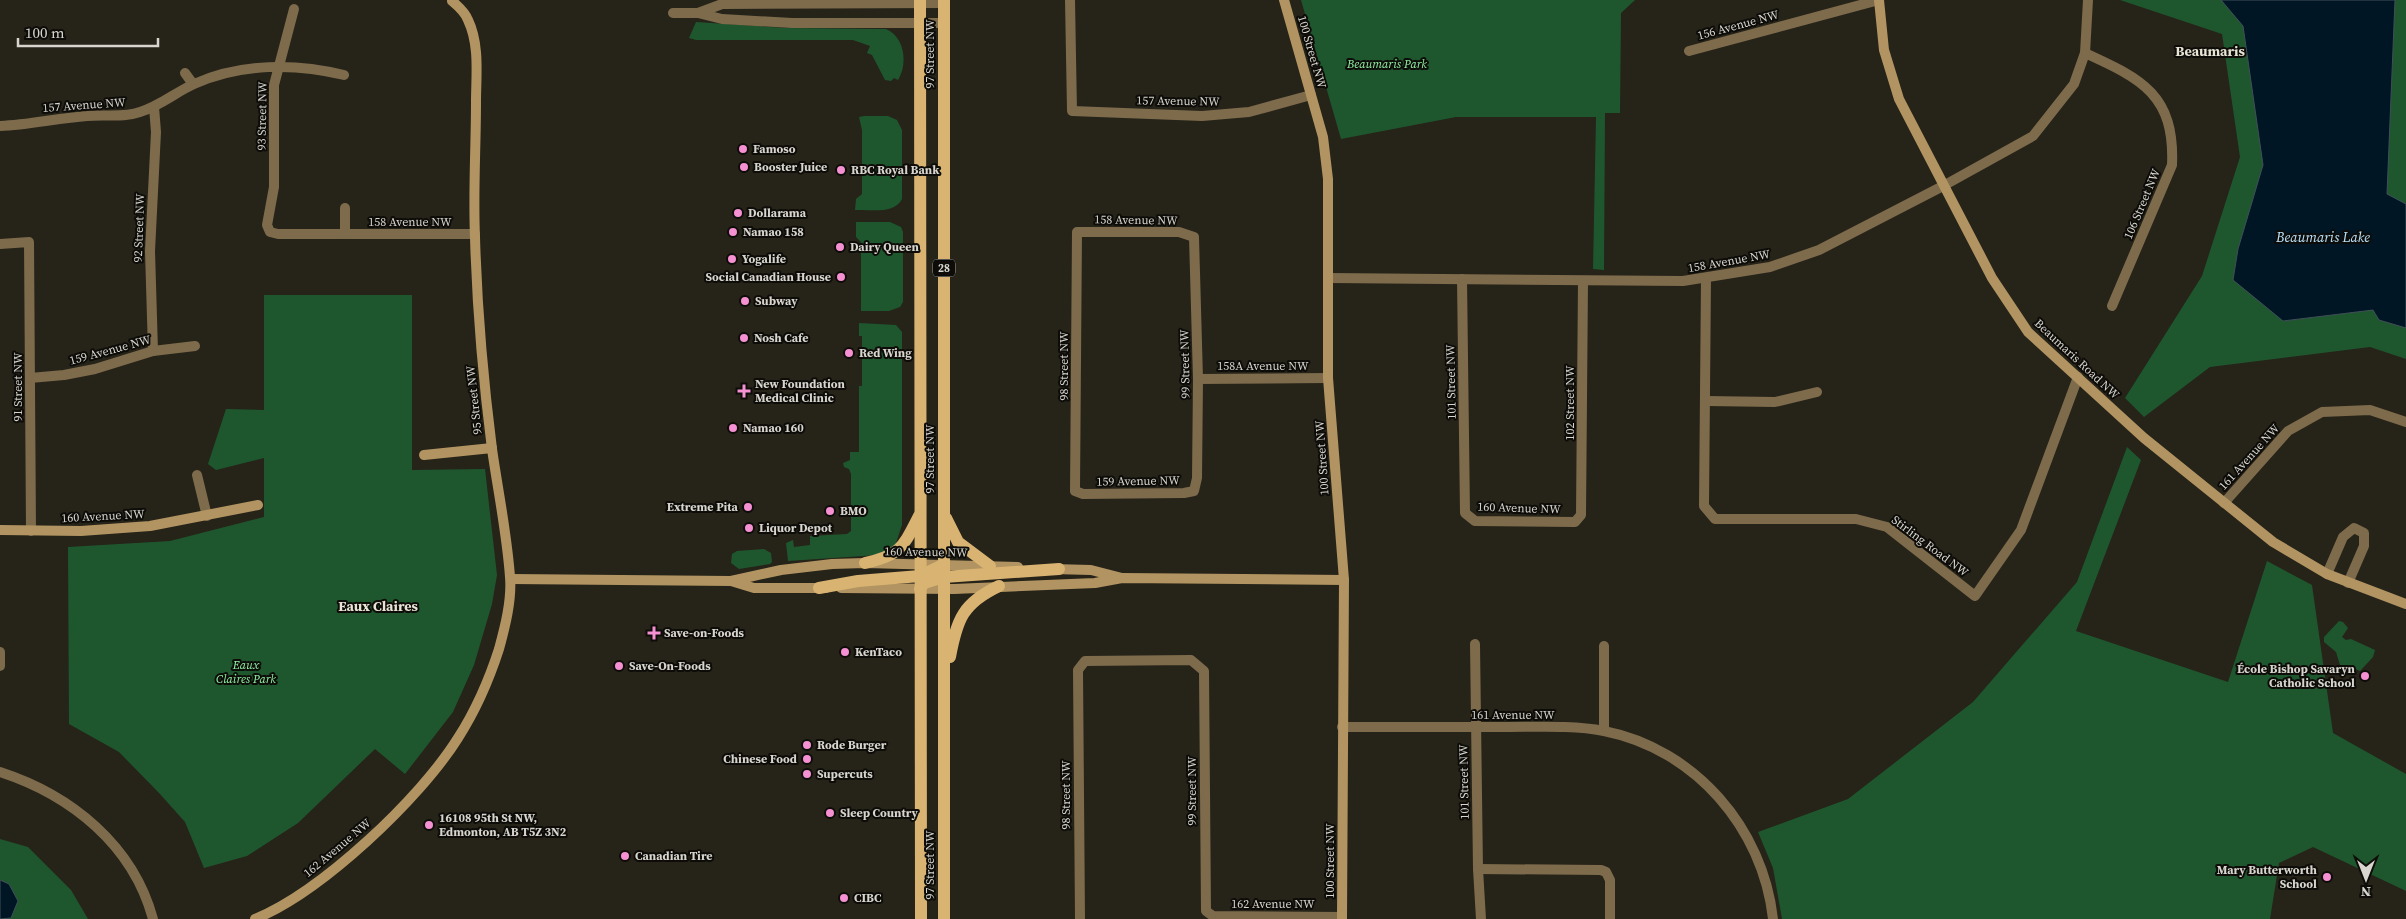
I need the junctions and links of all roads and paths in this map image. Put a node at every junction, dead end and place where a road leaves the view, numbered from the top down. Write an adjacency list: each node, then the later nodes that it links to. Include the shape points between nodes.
1 (1070, 0): 19 (street, 157 Avenue NW, via 1072,111 1202,116 1249,112)
2 (1284, 0): 19 (street, 100 Street NW)
3 (1880, 0): 13 (street, 156 Avenue NW); 22 (street, Beaumaris Road NW, via 1882,41 1893,83)
4 (2088, 0): 14 (street)
5 (452, 1): 27 (street, 95 Street NW, via 469,21 476,54)
6 (920, 2): 7 (street); 10 (street, via 722,4); 11 (main road, 97 Street NW)
7 (944, 2): 12 (main road, 97 Street NW)
8 (294, 9): 15 (street, 93 Street NW)
9 (673, 13): 10 (street)
10 (698, 13): 11 (street, via 732,20 792,23)
11 (920, 23): 12 (street); 52 (main road, 97 Street NW)
12 (944, 23): 53 (main road, 97 Street NW / 28)
13 (1689, 51)
14 (2085, 53): 22 (street, 158 Avenue NW, via 2074,84 2033,136); 34 (street, 106 Street NW, via 2128,72 2150,90 2164,112 2172,146 2172,165)
15 (277, 66): 17 (street, 157 Avenue NW); 18 (street, 157 Avenue NW, via 213,76); 24 (street, 93 Street NW, via 274,85 274,187)
16 (184, 73): 18 (street)
17 (344, 75)
18 (193, 84): 20 (street, 157 Avenue NW)
19 (1311, 96): 30 (street, 100 Street NW, via 1324,137 1328,179)
20 (154, 107): 21 (street, 157 Avenue NW, via 119,116 90,115); 36 (street, 92 Street NW, via 156,132 150,251)
21 (0, 126)
22 (1944, 186): 31 (street, 158 Avenue NW, via 1819,250 1770,267); 37 (street, Beaumaris Road NW, via 1992,278 2028,332)
23 (345, 208): 26 (street)
24 (267, 225): 26 (street, 158 Avenue NW, via 270,232 278,234)
25 (1077, 232): 28 (street, 158 Avenue NW, via 1179,232); 48 (street, 98 Street NW, via 1075,491)
26 (345, 234): 27 (street, 158 Avenue NW)
27 (474, 234): 44 (street, 95 Street NW, via 480,343)
28 (1194, 237): 40 (street, 99 Street NW)
29 (0, 244): 38 (street, 91 Street NW, via 29,242)
30 (1329, 278): 32 (street, 158 Avenue NW); 39 (street, 100 Street NW)
31 (1706, 278): 33 (street, 158 Avenue NW); 42 (street, Stirling Road NW)
32 (1462, 279): 33 (street, 158 Avenue NW); 51 (street, 101 Street NW)
33 (1583, 281): 55 (street, 102 Street NW, via 1581,515)
34 (2112, 306)
35 (196, 346): 36 (street, 159 Avenue NW)
36 (153, 351): 38 (street, 159 Avenue NW, via 94,369)
37 (2078, 377): 42 (street, Stirling Road NW, via 2021,530 1975,596 1887,526 1856,519 1715,519 1704,506); 49 (street, Beaumaris Road NW, via 2144,438)
38 (30, 378): 57 (street, 91 Street NW)
39 (1328, 378): 40 (street, 158A Avenue NW); 66 (street, 100 Street NW)
40 (1198, 379): 47 (street, 99 Street NW, via 1197,478)
41 (1817, 392): 42 (street, via 1775,402)
42 (1706, 401)
43 (2406, 422): 49 (street, 161 Avenue NW, via 2370,410 2322,412 2288,431)
44 (492, 448): 45 (street); 65 (street, 95 Street NW)
45 (424, 455)
46 (197, 475): 54 (street)
47 (1194, 491): 48 (street, 159 Avenue NW)
48 (1083, 494)
49 (2224, 504): 61 (street, Beaumaris Road NW, via 2273,542)
50 (258, 505): 54 (street, 160 Avenue NW)
51 (1465, 513): 55 (street, 160 Avenue NW, via 1475,521)
52 (920, 514): 58 (main road, via 907,540 895,553); 62 (main road, 97 Street NW)
53 (944, 514): 59 (main road, via 958,542); 63 (main road, 97 Street NW)
54 (207, 516): 57 (street, 160 Avenue NW, via 150,526)
55 (1575, 522)
56 (0, 530): 57 (street, 160 Avenue NW)
57 (31, 531)
58 (865, 563): 62 (street, 160 Avenue NW); 67 (street, 160 Avenue NW, via 781,570)
59 (990, 566): 60 (street, 160 Avenue NW); 63 (street, 160 Avenue NW)
60 (1059, 569): 63 (main road); 64 (street, 160 Avenue NW, via 1091,570)
61 (2327, 574): 68 (street, Beaumaris Road NW); 68 (street, via 2342,537 2354,528 2364,533 2364,546)
62 (920, 576): 63 (street, 160 Avenue NW); 63 (main road, via 924,583); 70 (main road); 89 (main road, 97 Street NW)
63 (944, 577): 69 (street, 160 Avenue NW); 77 (main road, 97 Street NW)
64 (1122, 578): 66 (street, 160 Avenue NW); 69 (street, 160 Avenue NW, via 1095,583)
65 (511, 579): 67 (street, 160 Avenue NW); 82 (street, 95 Street NW, via 500,647 475,709 457,740)
66 (1344, 580): 78 (street, 100 Street NW)
67 (730, 581): 70 (street, 160 Avenue NW, via 754,588)
68 (2348, 583): 71 (street, Beaumaris Road NW)
69 (1000, 586): 77 (main road, via 976,599 958,620)
70 (819, 588)
71 (2406, 604)
72 (1475, 644): 79 (street, 101 Street NW)
73 (1604, 646): 80 (street)
74 (0, 652): 75 (street)
75 (0, 666)
76 (1078, 670): 84 (street, 99 Street NW, via 1085,661 1191,660 1204,671); 91 (street, 98 Street NW)
77 (944, 692): 90 (main road, 97 Street NW)
78 (1342, 726): 79 (street, 161 Avenue NW); 86 (street, 100 Street NW)
79 (1476, 727): 80 (street, 161 Avenue NW); 83 (street, 101 Street NW)
80 (1604, 731): 94 (street, 161 Avenue NW, via 1644,744 1676,760 1713,790 1751,843 1766,883)
81 (0, 772): 87 (street, via 35,784 76,810 106,836 127,861 143,889)
82 (424, 781): 85 (street, 162 Avenue NW, via 392,816 322,879)
83 (1478, 869): 92 (street, 101 Street NW); 93 (street, via 1598,869 1606,872 1610,880)
84 (1206, 911): 86 (street, 162 Avenue NW, via 1213,916)
85 (272, 916): 88 (street, 162 Avenue NW)
86 (1342, 918)
87 (154, 919)
88 (255, 919)
89 (921, 919)
90 (944, 919)
91 (1080, 919)
92 (1481, 919)
93 (1610, 919)
94 (1773, 919)

